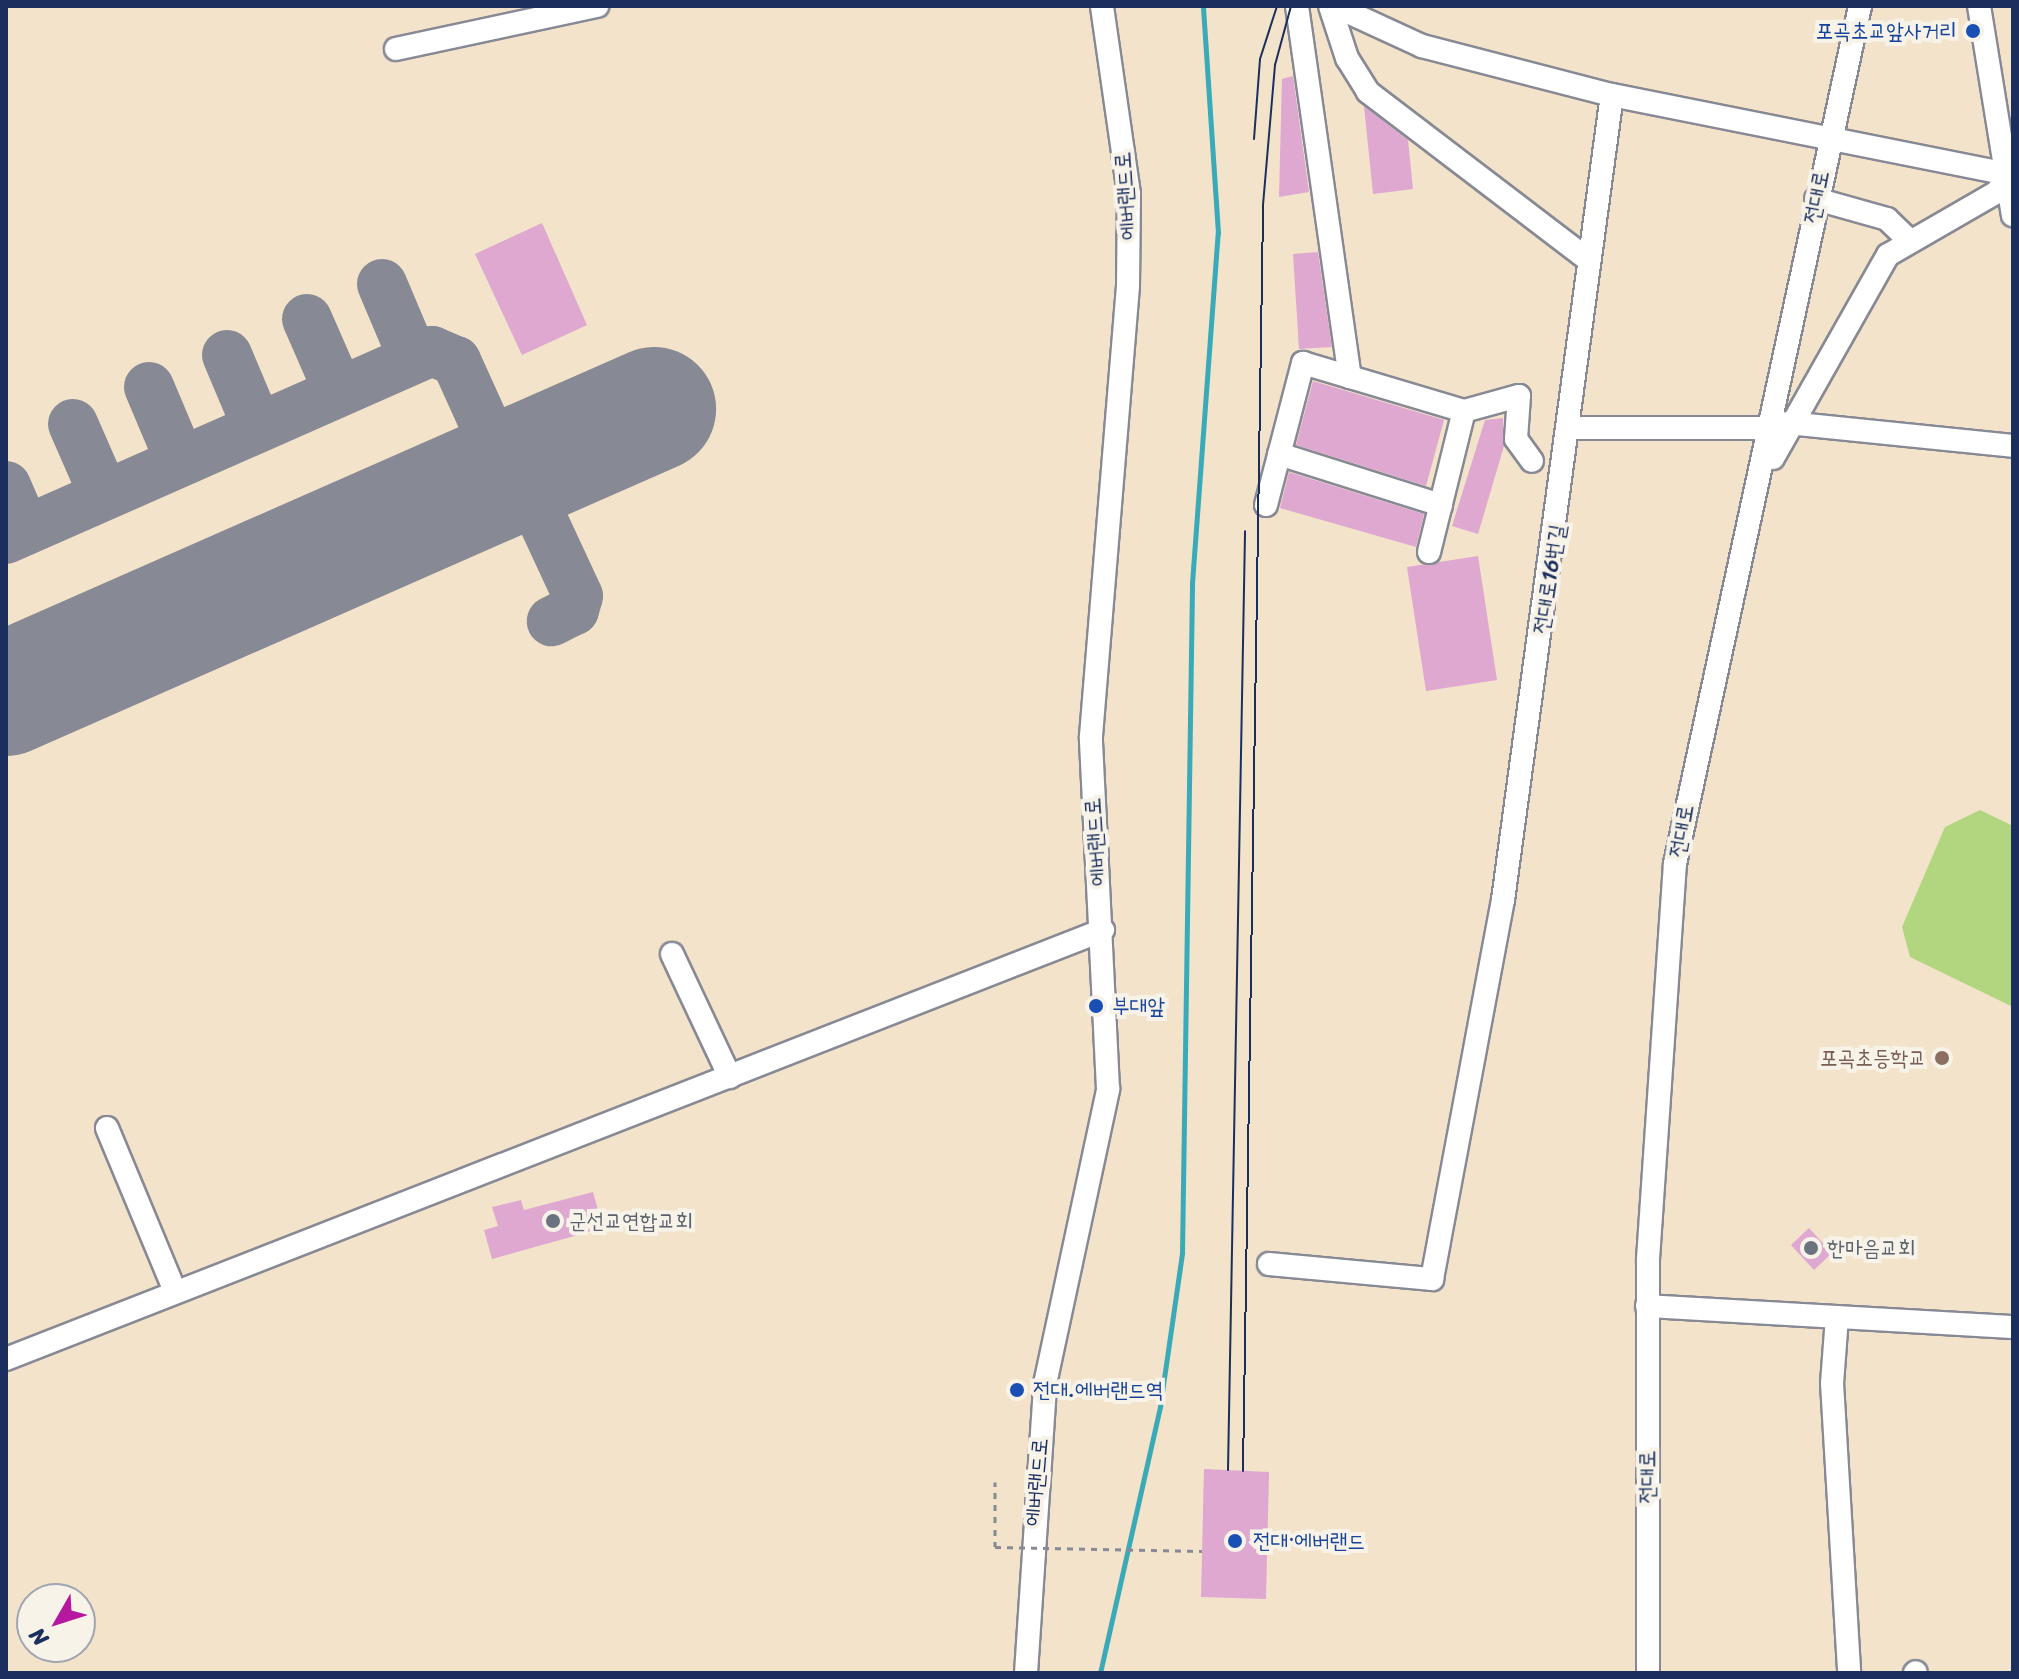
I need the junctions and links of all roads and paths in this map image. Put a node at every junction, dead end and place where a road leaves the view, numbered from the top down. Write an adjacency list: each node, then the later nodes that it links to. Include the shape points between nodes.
1 (597, 6): 7 (street)
2 (1102, 6): 25 (street, 에버랜드로, via 1129,194 1128,286 1093,647 1091,811)
3 (1297, 6): 15 (street)
4 (1333, 6): 8 (street, via 1422,46); 14 (street, via 1347,58 1368,92)
5 (1860, 6): 9 (street, 전대로)
6 (1979, 6): 10 (street)
7 (396, 49)
8 (1612, 95): 9 (street); 14 (street, 전대로16번길)
9 (1829, 134): 10 (street); 11 (street, 전대로)
10 (2012, 176): 12 (street); 13 (street, via 1997,192)
11 (1816, 199): 13 (street, via 1887,219); 17 (street, 전대로)
12 (2013, 215)
13 (1910, 241): 17 (street, via 1888,255)
14 (1586, 258): 18 (street, 전대로16번길)
15 (1350, 377): 16 (street); 20 (street, via 1303,363)
16 (1464, 411): 21 (street, via 1519,396 1516,439); 23 (street)
17 (1779, 426): 18 (street); 19 (street); 31 (street, 전대로, via 1750,506 1675,864)
18 (1569, 428): 29 (street, 전대로16번길, via 1503,900 1432,1279)
19 (2013, 446)
20 (1279, 454): 22 (street); 23 (street)
21 (1532, 461)
22 (1266, 505)
23 (1441, 505): 24 (street)
24 (1429, 552)
25 (1103, 930): 27 (street); 37 (street, 에버랜드로, via 1108,1089 1045,1384)
26 (672, 954): 27 (street)
27 (730, 1077): 30 (street)
28 (107, 1128): 30 (street)
29 (1269, 1264)
30 (174, 1289): 34 (street)
31 (1647, 1306): 32 (street); 38 (street, 전대로)
32 (1837, 1317): 33 (street); 39 (street, via 1832,1383)
33 (2013, 1327)
34 (6, 1359)
35 (995, 1482): 36 (path, bridge, via 995,1547)
36 (1202, 1551)
37 (1026, 1673)
38 (1648, 1673)
39 (1849, 1673)

